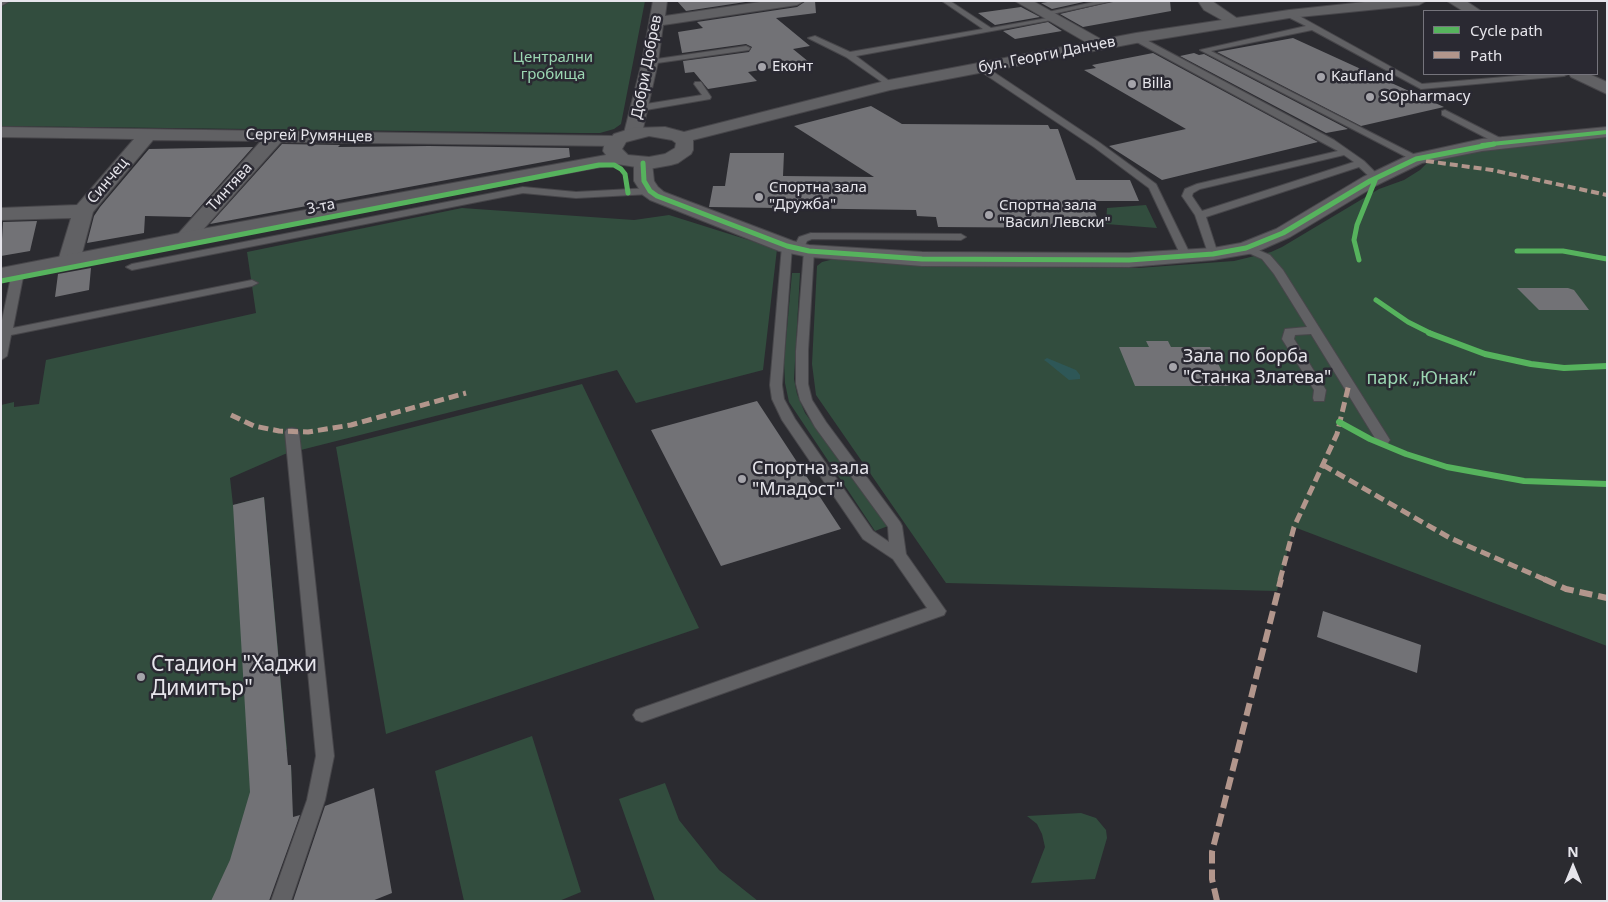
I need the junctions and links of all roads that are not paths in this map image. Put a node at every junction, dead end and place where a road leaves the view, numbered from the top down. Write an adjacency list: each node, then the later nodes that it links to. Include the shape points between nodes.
1 (660, 1): 13 (street, Добри Добрев)
2 (797, 1): 13 (street)
3 (945, 1): 15 (lane)
4 (1022, 1): 11 (street)
5 (1110, 1): 11 (lane)
6 (1205, 1): 12 (street, via 1209,7)
7 (1418, 1): 10 (street, бул. Георги Данчев)
8 (1450, 6): 9 (street)
9 (1469, 10)
10 (1289, 14): 12 (street, бул. Георги Данчев); 14 (lane)
11 (1048, 16): 15 (lane); 18 (street)
12 (1234, 21): 17 (street, бул. Георги Данчев)
13 (657, 22): 21 (street, Добри Добрев)
14 (1313, 27): 23 (lane, via 1420,87); 39 (lane, via 1204,50)
15 (990, 30): 20 (lane)
16 (812, 38): 20 (lane)
17 (1136, 38): 18 (street, бул. Георги Данчев); 38 (lane)
18 (1101, 44): 22 (street, бул. Георги Данчев)
19 (746, 48): 21 (lane)
20 (849, 54): 26 (lane)
21 (650, 62): 28 (street, Добри Добрев)
22 (980, 67): 26 (street, бул. Георги Данчев); 52 (lane, via 1152,186)
23 (1553, 75)
24 (1579, 75): 27 (street)
25 (698, 84): 28 (lane, via 707,97)
26 (889, 86): 35 (street, бул. Георги Данчев)
27 (1607, 89)
28 (640, 108): 32 (street, Добри Добрев)
29 (1445, 113): 36 (lane)
30 (1, 132): 33 (street, Сергей Румянцев)
31 (1607, 132): 36 (street)
32 (634, 133): 35 (street, via 660,131); 37 (street)
33 (148, 134): 34 (street, Сергей Румянцев); 44 (street, Синчец)
34 (276, 136): 37 (street, Сергей Румянцев); 48 (street, Тинтява)
35 (681, 138): 40 (street, via 686,144 679,154 660,162)
36 (1501, 142): 39 (street)
37 (618, 149): 40 (street); 48 (street)
38 (1347, 152): 41 (lane); 46 (lane, via 1197,187 1188,191 1188,196)
39 (1416, 159): 42 (street)
40 (643, 163): 43 (street, via 644,181)
41 (1361, 163): 42 (lane); 46 (lane)
42 (1376, 178): 50 (street, via 1283,233)
43 (650, 191): 49 (street, via 667,201); 54 (lane, via 576,195 523,190)
44 (83, 211): 45 (street); 53 (street, Синчец)
45 (1, 214)
46 (1200, 215): 51 (lane)
47 (961, 237): 49 (lane, via 811,236 803,239)
48 (185, 238): 53 (street)
49 (798, 248): 52 (street, via 922,259 1109,260); 63 (lane, via 802,384 806,400 895,526); 63 (lane, via 776,385 778,399 788,420 868,535)
50 (1246, 248): 51 (street); 57 (lane, via 1266,257 1275,267)
51 (1213, 254): 52 (street)
52 (1186, 256)
53 (70, 261): 55 (street)
54 (132, 267)
55 (10, 273): 58 (lane)
56 (252, 283): 58 (lane)
57 (1314, 330): 60 (lane, via 1289,332 1288,339 1320,390); 62 (lane)
58 (5, 333): 59 (lane)
59 (1, 356)
60 (1319, 398)
61 (292, 432): 65 (lane, via 326,756 316,800)
62 (1383, 440)
63 (898, 555): 64 (lane, via 938,611)
64 (642, 716)
65 (281, 901)

